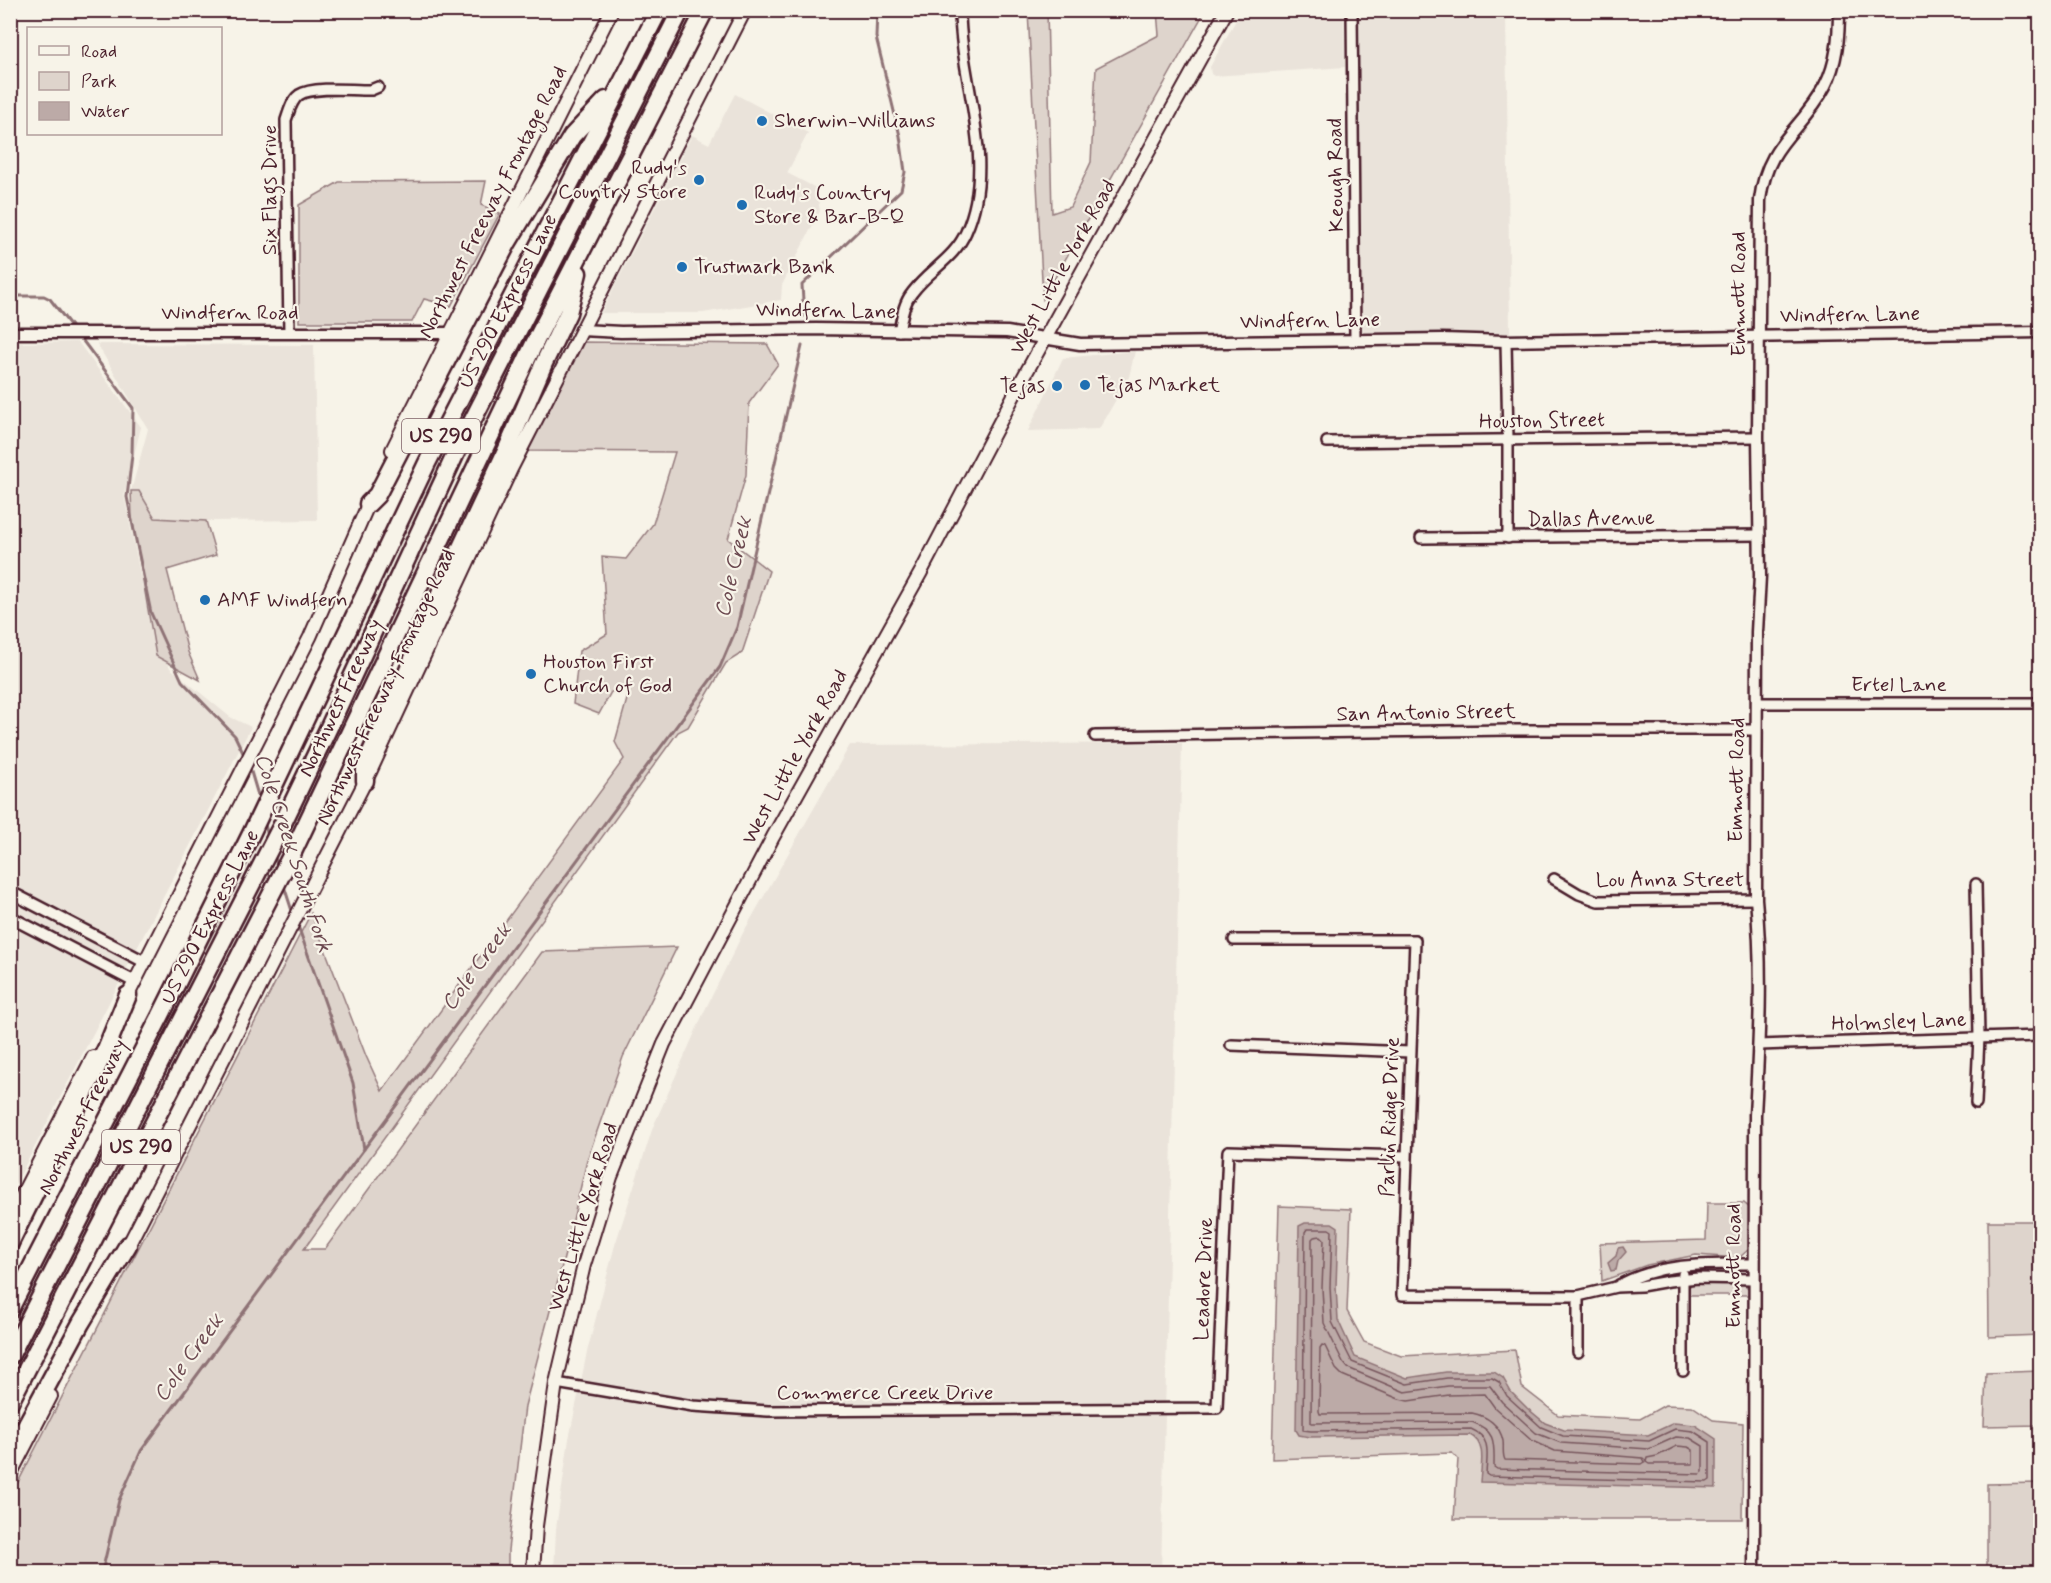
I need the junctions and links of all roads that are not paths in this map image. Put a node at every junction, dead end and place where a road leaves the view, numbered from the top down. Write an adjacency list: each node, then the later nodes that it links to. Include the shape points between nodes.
1 (612, 10): 18 (main road, Northwest Freeway Frontage Road)
2 (658, 10): 11 (highway, Northwest Freeway / US 290)
3 (681, 10): 61 (highway, US 290 Express Lane, via 455,455 283,823)
4 (705, 10): 12 (highway, Northwest Freeway / US 290)
5 (744, 10): 13 (main road, Northwest Freeway Frontage Road)
6 (960, 10): 14 (street, via 977,140 975,198 963,239 912,292)
7 (1227, 10): 20 (main road, West Little York Road)
8 (1352, 10): 21 (street, Keough Road)
9 (1839, 10): 19 (street, Emmott Road, via 1831,74 1817,99 1773,155 1764,176 1760,200)
10 (378, 87): 17 (street, Six Flags Drive, via 312,90 299,95 290,106 286,120)
11 (619, 87): 26 (highway, via 572,136 508,242 377,495); 59 (highway, Northwest Freeway / US 290, via 432,453 252,832)
12 (583, 249): 34 (highway, via 568,313 365,765); 64 (highway, Northwest Freeway / US 290, via 293,852)
13 (581, 330): 14 (street, Windfern Lane); 34 (main road, Northwest Freeway Frontage Road, via 506,479)
14 (899, 331): 20 (street, Windfern Lane, via 1007,332)
15 (2040, 332): 19 (street, Windfern Lane)
16 (10, 333): 17 (street, Windfern Road)
17 (290, 333): 18 (street, Windfern Road)
18 (450, 333): 26 (main road, Northwest Freeway Frontage Road)
19 (1758, 336): 22 (street, Windfern Lane); 23 (street, Emmott Road)
20 (1046, 337): 21 (street, Windfern Lane, via 1080,344); 63 (main road, West Little York Road, via 664,1044 611,1177 584,1265)
21 (1355, 340): 22 (street, Windfern Lane)
22 (1506, 341): 24 (street)
23 (1758, 437): 24 (street, Houston Street); 27 (street, Emmott Road)
24 (1508, 439): 25 (street, Houston Street); 29 (street)
25 (1327, 442)
26 (368, 504): 41 (main road, Northwest Freeway Frontage Road, via 309,638)
27 (1760, 535): 29 (street, Dallas Avenue); 30 (street, Emmott Road)
28 (1421, 538): 29 (street, Dallas Avenue)
29 (1508, 538)
30 (1758, 703): 31 (street, Ertel Lane); 32 (street, Emmott Road)
31 (2040, 703)
32 (1756, 730): 33 (street, San Antonio Street); 38 (street, Emmott Road)
33 (1095, 736)
34 (365, 781): 52 (main road, Northwest Freeway Frontage Road)
35 (1554, 879): 38 (street, Lou Anna Street, via 1598,901)
36 (1976, 884): 44 (street)
37 (16, 895): 39 (street); 41 (street)
38 (1756, 899): 46 (street, Emmott Road)
39 (11, 917): 42 (street)
40 (1234, 940): 47 (street, Parlin Ridge Drive, via 1415,940)
41 (145, 962): 42 (main road, Northwest Freeway Frontage Road)
42 (131, 988): 50 (main road, Northwest Freeway Frontage Road); 51 (highway, via 106,1049)
43 (2040, 1036): 44 (street, Holmsley Lane)
44 (1978, 1037): 46 (street, Holmsley Lane); 48 (street)
45 (1231, 1045): 47 (street)
46 (1759, 1045): 53 (street, Emmott Road)
47 (1410, 1052): 49 (street, Parlin Ridge Drive)
48 (1976, 1103)
49 (1406, 1155): 58 (street, Parlin Ridge Drive, via 1402,1295); 65 (street, Leadore Drive, via 1228,1151)
50 (10, 1218)
51 (10, 1243)
52 (128, 1245): 66 (highway); 67 (main road, Northwest Freeway Frontage Road)
53 (1754, 1264): 54 (street); 55 (street, Emmott Road)
54 (1681, 1266): 56 (street); 57 (street, via 1638,1275)
55 (1754, 1279): 56 (street); 69 (street, Emmott Road)
56 (1683, 1280): 57 (street); 62 (street)
57 (1616, 1287): 58 (street)
58 (1578, 1296): 60 (street)
59 (10, 1309)
60 (1578, 1352)
61 (10, 1356)
62 (1683, 1371)
63 (556, 1383): 65 (street, Commerce Creek Drive, via 693,1406 768,1411); 68 (main road, West Little York Road)
64 (10, 1402)
65 (1217, 1408)
66 (10, 1455)
67 (10, 1475)
68 (532, 1572)
69 (1754, 1572)

